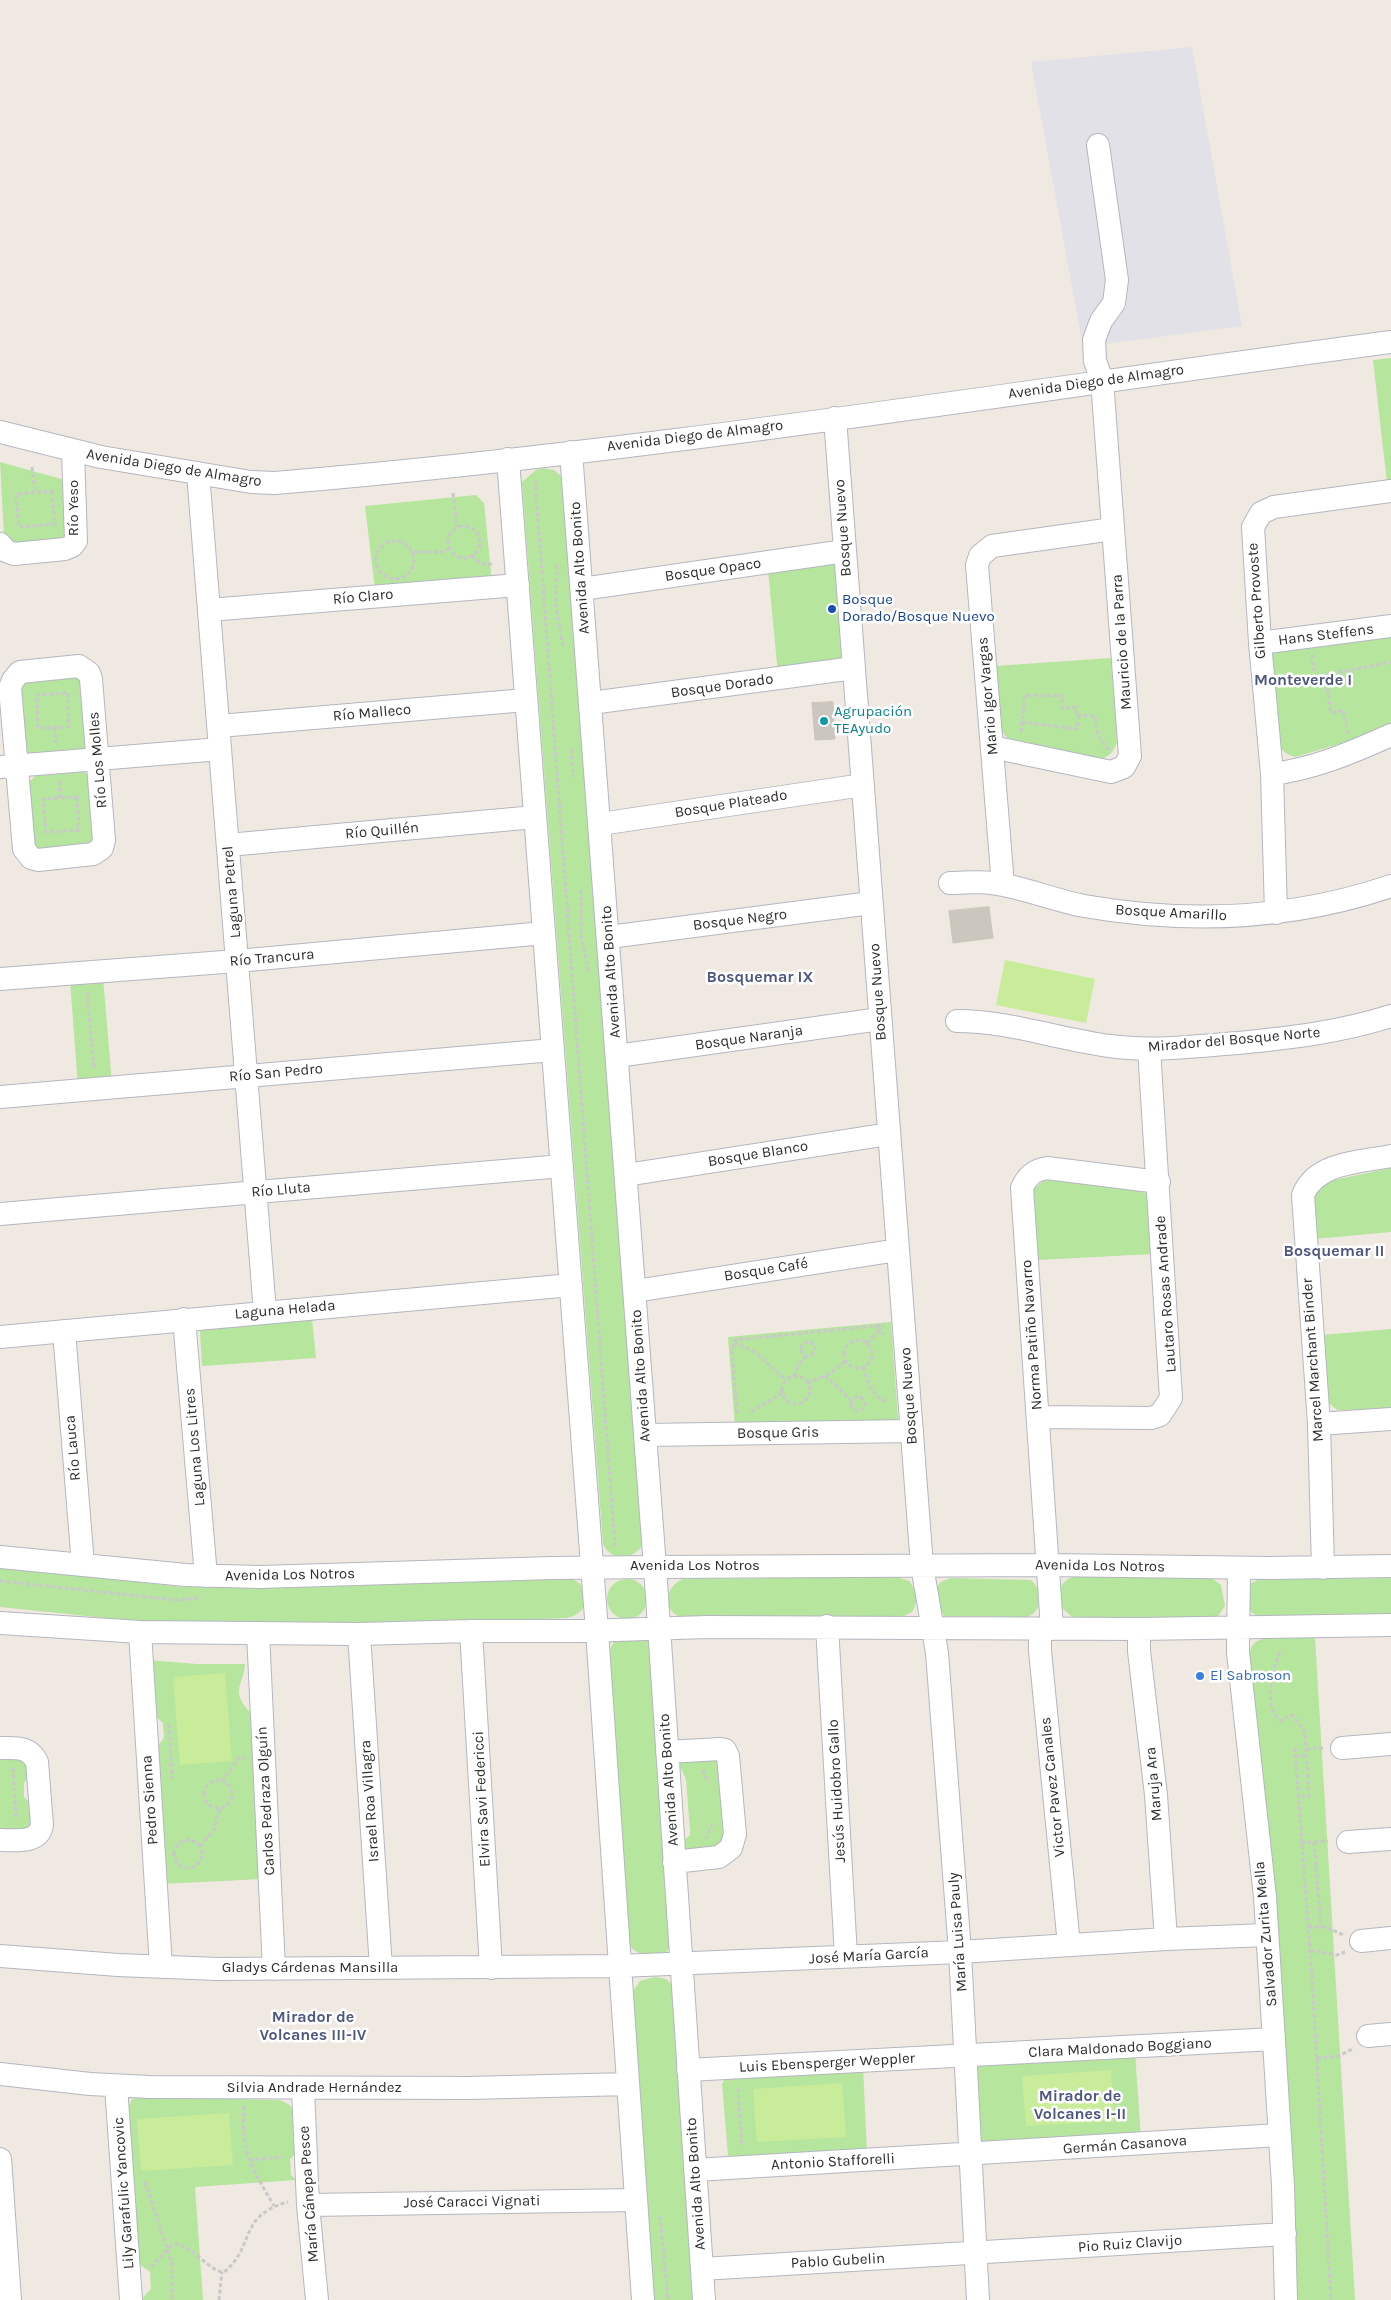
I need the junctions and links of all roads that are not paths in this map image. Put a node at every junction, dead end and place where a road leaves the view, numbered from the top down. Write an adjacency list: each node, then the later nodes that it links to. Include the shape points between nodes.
1 (1098, 145): 3 (street, Mauricio de la Parra, via 1117,280 1114,303 1094,340 1095,361)
2 (1391, 342): 3 (street, Avenida Diego de Almagro)
3 (1102, 380): 4 (street, Avenida Diego de Almagro); 11 (street, Mauricio de la Parra)
4 (835, 418): 7 (street, Avenida Diego de Almagro); 13 (street, Bosque Nuevo)
5 (0, 432): 6 (street, Avenida Diego de Almagro)
6 (73, 451): 9 (street, Avenida Diego de Almagro); 12 (street, Río Yeso, via 76,541 65,549 14,554 6,552)
7 (571, 452): 8 (street, Avenida Diego de Almagro); 15 (street, Avenida Alto Bonito)
8 (508, 459): 9 (street, Avenida Diego de Almagro, via 275,483); 14 (street)
9 (198, 473): 16 (street, Laguna Petrel)
10 (1391, 491): 18 (street, Gilberto Provoste, via 1274,507 1261,513 1253,527 1252,537)
11 (1113, 529): 24 (street, Mario Igor Vargas, via 992,546 980,556 977,565); 24 (street, Mauricio de la Parra, via 1130,750 1128,762 1111,772)
12 (0, 544)
13 (845, 551): 15 (street, Bosque Opaco); 19 (street, Bosque Nuevo)
14 (518, 585): 16 (street, Río Claro); 20 (street)
15 (582, 589): 21 (street, Avenida Alto Bonito)
16 (209, 610): 22 (street, Laguna Petrel)
17 (1391, 626): 18 (street, Hans Steffens)
18 (1260, 643): 28 (street, Gilberto Provoste)
19 (854, 668): 21 (street, Bosque Dorado); 29 (street, Bosque Nuevo)
20 (526, 700): 22 (street, Río Malleco); 30 (street)
21 (591, 703): 31 (street, Avenida Alto Bonito)
22 (219, 726): 25 (street, Laguna Petrel)
23 (1391, 735): 28 (street, via 1320,763)
24 (992, 747): 34 (street, Mario Igor Vargas)
25 (220, 749): 26 (street); 32 (street, Laguna Petrel)
26 (98, 758): 27 (street); 27 (street, Río Los Molles, via 91,679 89,672 79,666 20,672 12,680); 27 (street, Río Los Molles, via 102,848 94,854 38,860 31,858 24,849)
27 (8, 767)
28 (1272, 774): 37 (street, Gilberto Provoste)
29 (862, 784): 31 (street, Bosque Plateado); 36 (street, Bosque Nuevo)
30 (535, 817): 32 (street, Río Quillén); 38 (street)
31 (600, 824): 39 (street, Avenida Alto Bonito)
32 (228, 845): 40 (street, Laguna Petrel)
33 (950, 883): 34 (street, Bosque Amarillo)
34 (1004, 885): 37 (street, Bosque Amarillo, via 1082,906 1141,914 1204,917)
35 (1391, 886): 37 (street, Bosque Amarillo, via 1325,906)
36 (872, 903): 39 (street, Bosque Negro); 43 (street, Bosque Nuevo)
37 (1276, 913)
38 (544, 933): 40 (street, Río Trancura); 46 (street)
39 (609, 937): 47 (street, Avenida Alto Bonito)
40 (237, 961): 41 (street, Río Trancura); 48 (street, Laguna Petrel)
41 (0, 979)
42 (1391, 1016): 45 (street, Mirador del Bosque Norte, via 1294,1037)
43 (880, 1020): 47 (street, Bosque Naranja); 50 (street, Bosque Nuevo)
44 (956, 1021): 45 (street, Mirador del Bosque Norte, via 991,1023 1088,1043)
45 (1149, 1049): 54 (street, Lautaro Rosas Andrade)
46 (553, 1050): 48 (street, Río San Pedro); 52 (street)
47 (618, 1056): 53 (street, Avenida Alto Bonito)
48 (247, 1076): 49 (street, Río San Pedro); 55 (street, Laguna Petrel)
49 (0, 1097)
50 (889, 1134): 53 (street, Bosque Blanco); 57 (street, Bosque Nuevo)
51 (1391, 1156): 66 (street, Marcel Marchant Binder, via 1326,1170 1310,1180 1303,1195)
52 (562, 1166): 55 (street, Río Lluta); 58 (street)
53 (626, 1175): 59 (street, Avenida Alto Bonito)
54 (1158, 1182): 64 (street, Lautaro Rosas Andrade, via 1172,1390 1168,1406 1160,1415 1151,1418); 64 (street, Norma Patiño Navarro, via 1047,1168 1034,1172 1025,1181 1022,1195)
55 (256, 1192): 56 (street, Río Lluta); 60 (street, Laguna Petrel)
56 (0, 1214)
57 (898, 1250): 59 (street, Bosque Café); 67 (street, Bosque Nuevo)
58 (571, 1285): 60 (street, Laguna Helada); 75 (street)
59 (635, 1291): 68 (street, Avenida Alto Bonito)
60 (266, 1312): 61 (street, Laguna Helada)
61 (184, 1319): 62 (street, Laguna Helada); 78 (street, Laguna Los Litres)
62 (64, 1330): 63 (street, Laguna Helada); 70 (street, Río Lauca)
63 (0, 1337)
64 (1038, 1417): 71 (street, Norma Patiño Navarro)
65 (1391, 1419): 66 (street)
66 (1319, 1424): 77 (street, Marcel Marchant Binder)
67 (912, 1431): 68 (street, Bosque Gris, via 738,1426); 73 (street, Bosque Nuevo)
68 (646, 1436): 72 (street, Avenida Alto Bonito)
69 (0, 1557): 70 (street, Avenida Los Notros)
70 (83, 1565): 78 (street, Avenida Los Notros)
71 (1048, 1565): 73 (street, Avenida Los Notros); 76 (street, Avenida Los Notros); 85 (street, Norma Patiño Navarro)
72 (655, 1566): 73 (street, Avenida Los Notros); 75 (street, Avenida Los Notros); 82 (street, Avenida Alto Bonito)
73 (922, 1566): 83 (street, María Luisa Pauly)
74 (1391, 1566): 77 (street, Avenida Los Notros)
75 (592, 1567): 78 (street, Avenida Los Notros); 88 (street)
76 (1239, 1568): 77 (street, Avenida Los Notros); 84 (street, Salvador Zurita Mella)
77 (1323, 1568)
78 (206, 1576)
79 (0, 1624): 89 (street)
80 (1391, 1625): 84 (street)
81 (827, 1626): 82 (street); 83 (street); 107 (street, Jesús Huidobro Gallo)
82 (659, 1628): 88 (street); 95 (street, Avenida Alto Bonito)
83 (932, 1628): 85 (street); 105 (street, María Luisa Pauly, via 937,1653)
84 (1238, 1628): 86 (street); 100 (street, Salvador Zurita Mella)
85 (1046, 1629): 86 (street); 104 (street, Victor Pavez Canales, via 1040,1652)
86 (1139, 1629): 102 (street, Maruja Ara, via 1156,1795)
87 (471, 1631): 88 (street); 91 (street); 112 (street, Elvira Savi Federicci)
88 (597, 1631): 109 (street)
89 (140, 1632): 90 (street); 110 (street, Pedro Sienna)
90 (258, 1633): 91 (street); 113 (street, Carlos Pedraza Olguín)
91 (359, 1634): 111 (street, Israel Roa Villagra)
92 (1391, 1744): 94 (street)
93 (6, 1748): 97 (street, via 27,1750 37,1762 42,1825 34,1837)
94 (1342, 1748)
95 (667, 1752): 99 (street, Avenida Alto Bonito); 99 (street, via 725,1750 735,1834 731,1848 719,1856)
96 (1391, 1839): 98 (street)
97 (9, 1840)
98 (1340, 1842)
99 (674, 1862): 108 (street, Avenida Alto Bonito)
100 (1267, 1935): 102 (street, José María García); 116 (street, Salvador Zurita Mella)
101 (1391, 1938): 103 (street)
102 (1166, 1939): 104 (street, José María García)
103 (1361, 1941)
104 (1069, 1945): 105 (street, José María García)
105 (960, 1952): 107 (street, José María García); 117 (street, María Luisa Pauly)
106 (0, 1956): 110 (street, Gladys Cárdenas Mansilla)
107 (846, 1956): 108 (street, José María García)
108 (681, 1965): 109 (street, José María García); 118 (street, Avenida Alto Bonito)
109 (620, 1966): 112 (street, Gladys Cárdenas Mansilla); 120 (street)
110 (161, 1967): 113 (street, Gladys Cárdenas Mansilla)
111 (381, 1968): 112 (street, Gladys Cárdenas Mansilla); 113 (street, Gladys Cárdenas Mansilla)
112 (491, 1968)
113 (274, 1969)
114 (1391, 2034): 115 (street)
115 (1368, 2036)
116 (1274, 2039): 117 (street, Clara Maldonado Boggiano); 123 (street, Salvador Zurita Mella)
117 (965, 2056): 118 (street, Luis Ebensperger Weppler); 124 (street, María Luisa Pauly)
118 (688, 2070): 126 (street, Avenida Alto Bonito)
119 (0, 2074): 121 (street, Silvia Andrade Hernández)
120 (628, 2084): 122 (street, Silvia Andrade Hernández); 127 (street)
121 (116, 2086): 122 (street, Silvia Andrade Hernández); 133 (street, Lily Garafulic Yancovic)
122 (303, 2089): 128 (street, María Cánepa Pesce)
123 (1279, 2135): 124 (street, Germán Casanova); 129 (street, Salvador Zurita Mella)
124 (971, 2154): 126 (street, Antonio Stafforelli); 130 (street, María Luisa Pauly)
125 (0, 2159): 132 (street)
126 (695, 2170): 131 (street, Avenida Alto Bonito)
127 (636, 2200): 128 (street, José Caracci Vignati); 135 (street)
128 (300, 2203): 134 (street, María Cánepa Pesce)
129 (1285, 2234): 130 (street, Pio Ruiz Clavijo); 138 (street, Salvador Zurita Mella)
130 (975, 2253): 131 (street, Pablo Gubelin); 137 (street, María Luisa Pauly)
131 (702, 2270): 136 (street, Avenida Alto Bonito)
132 (6, 2289)
133 (131, 2300)
134 (317, 2300)
135 (643, 2300)
136 (704, 2300)
137 (978, 2300)
138 (1286, 2300)

